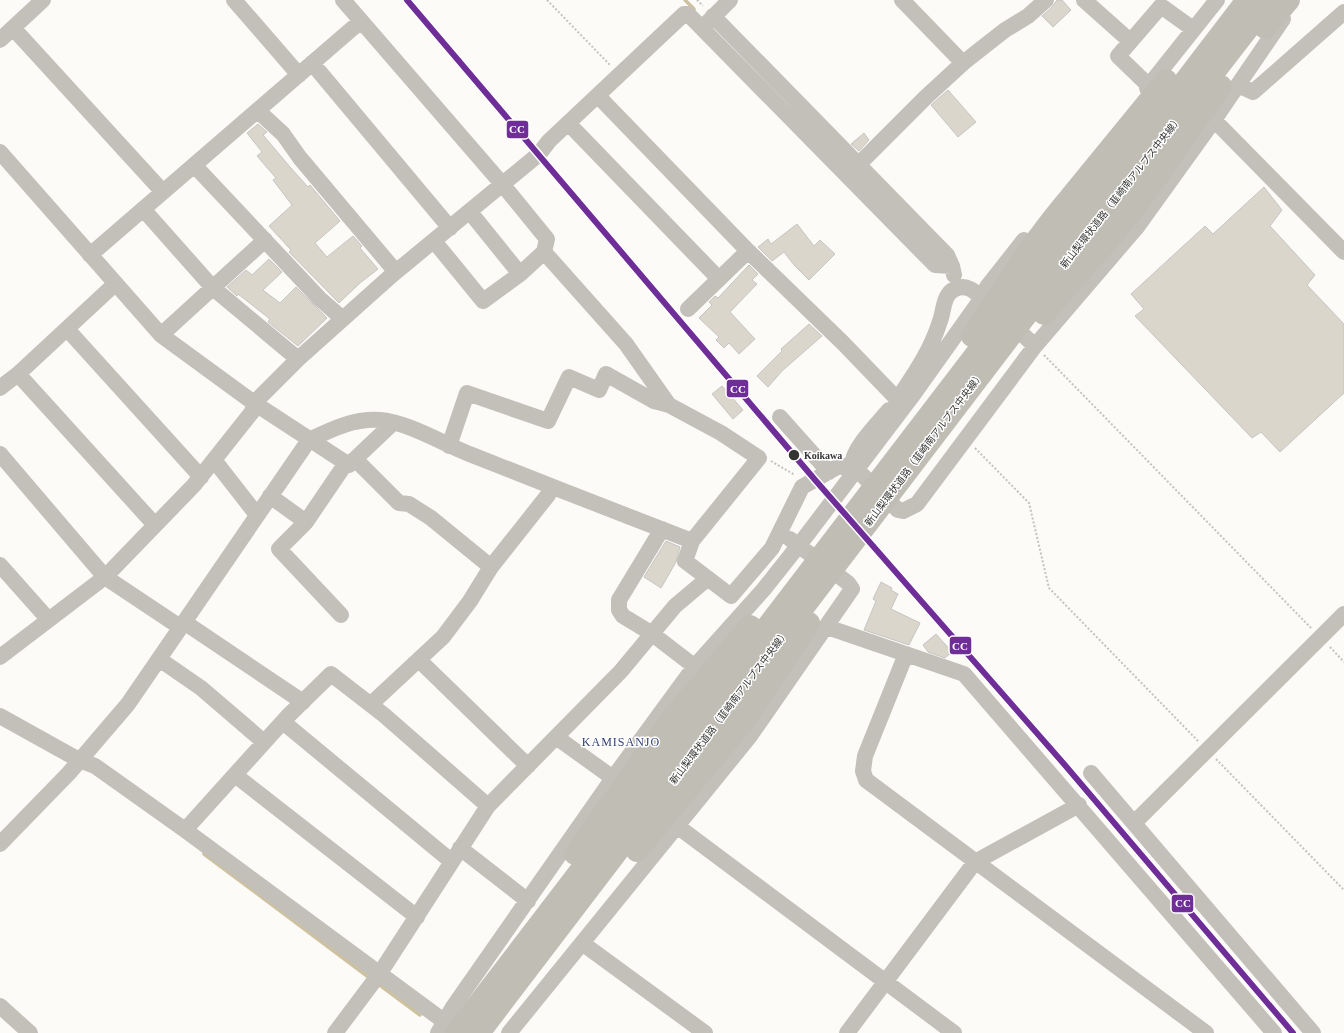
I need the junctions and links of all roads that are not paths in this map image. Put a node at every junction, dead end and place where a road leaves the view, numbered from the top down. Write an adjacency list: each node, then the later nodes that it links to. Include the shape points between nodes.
1 (43, 0): 15 (street)
2 (234, 0): 22 (street)
3 (343, 0): 14 (street)
4 (730, 0): 12 (street)
5 (902, 0): 21 (street)
6 (1046, 0): 21 (street)
7 (1084, 0): 19 (street)
8 (1270, 0): 59 (highway, 新山梨環状道路（韮崎南アルプス中央線）)
9 (1289, 0): 59 (highway, via 1263,30 1141,200 1112,236 1015,347)
10 (1296, 0): 23 (street)
11 (1229, 1): 17 (street); 70 (highway, 新山梨環状道路（韮崎南アルプス中央線）, via 938,403)
12 (713, 16): 16 (street); 30 (street)
13 (1341, 20): 23 (street, via 1253,92)
14 (361, 21): 20 (street); 32 (street)
15 (13, 28): 18 (street); 33 (street)
16 (702, 28): 25 (street, via 688,14 684,14); 43 (street, via 935,265)
17 (1193, 29): 19 (street, via 1160,6); 24 (street)
18 (0, 40)
19 (1130, 41): 24 (street, via 1118,56)
20 (312, 63): 22 (street); 36 (street)
21 (963, 63): 30 (street)
22 (299, 75): 26 (street)
23 (1238, 85): 27 (street)
24 (1149, 86): 50 (street, via 1070,180)
25 (598, 96): 28 (street); 39 (street)
26 (258, 110): 31 (street); 44 (street, via 283,134 300,158)
27 (1214, 120): 41 (street); 55 (street, via 1137,227)
28 (568, 123): 32 (street, via 539,154); 46 (street)
29 (0, 152): 42 (street)
30 (860, 164): 43 (street, via 947,255)
31 (194, 165): 33 (street); 37 (street)
32 (503, 185): 35 (street); 40 (street, via 547,239)
33 (164, 192): 34 (street)
34 (143, 209): 42 (street); 48 (street)
35 (470, 212): 36 (street); 45 (street)
36 (450, 228): 38 (street)
37 (265, 240): 48 (street); 52 (street, via 320,299)
38 (434, 241): 44 (street); 45 (street, via 483,301)
39 (748, 251): 46 (street); 60 (street)
40 (544, 252): 45 (street); 62 (street, via 626,344)
41 (1344, 252)
42 (90, 255): 47 (street)
43 (952, 266): 49 (street)
44 (396, 272): 52 (street)
45 (520, 274)
46 (719, 279): 51 (street)
47 (115, 284): 53 (street); 54 (street)
48 (213, 288): 54 (street); 56 (street)
49 (955, 289): 50 (street, via 969,288); 60 (street, via 948,295 939,327 927,352)
50 (982, 298): 55 (street); 96 (street, via 806,536 764,589)
51 (688, 309)
52 (343, 319): 56 (street)
53 (67, 329): 57 (street); 73 (street)
54 (161, 335): 61 (street)
55 (1035, 346): 71 (street, via 917,504 903,512 898,510)
56 (298, 359): 61 (street)
57 (18, 374): 58 (street); 78 (street)
58 (0, 388)
59 (968, 391): 70 (highway, 新山梨環状道路（韮崎南アルプス中央線）)
60 (898, 399): 71 (street, via 852,458)
61 (254, 403): 65 (street); 68 (street, via 252,412)
62 (669, 405): 66 (street, via 654,401 606,374 599,390 569,377 548,421 467,393); 81 (street, via 721,433 759,458)
63 (780, 418): 72 (street)
64 (393, 423): 65 (street, via 382,420 359,420 338,426); 66 (street); 69 (street)
65 (309, 440): 69 (street); 75 (street)
66 (449, 446): 74 (street)
67 (0, 454): 84 (street)
68 (214, 460): 73 (street); 76 (street)
69 (350, 461): 77 (street); 83 (street, via 399,503 409,504 432,518)
70 (902, 463): 117 (highway, via 671,719); 119 (highway, via 767,689 745,720 642,845); 123 (highway, 新山梨環状道路（韮崎南アルプス中央線）); 126 (highway, 新山梨環状道路（韮崎南アルプス中央線）, via 757,670)
71 (852, 465): 72 (street, via 844,465)
72 (829, 472): 80 (street, via 802,487)
73 (201, 477): 78 (street)
74 (552, 487): 79 (street); 83 (street, via 535,513)
75 (270, 496): 76 (street); 77 (street)
76 (257, 514): 89 (street)
77 (306, 522): 87 (street, via 279,549)
78 (155, 525): 84 (street)
79 (662, 529): 81 (street); 91 (street, via 619,600 619,610 623,616)
80 (781, 532): 85 (street, via 772,548 731,596); 90 (street, via 848,583 852,589)
81 (692, 541): 85 (street, via 685,561)
82 (0, 565): 88 (street)
83 (491, 567): 95 (street, via 443,637)
84 (105, 577): 88 (street); 89 (street)
85 (707, 579): 91 (street, via 675,606)
86 (1344, 614): 111 (street)
87 (340, 615)
88 (48, 619): 93 (street)
89 (182, 624): 94 (street); 97 (street)
90 (827, 627): 92 (street); 100 (street)
91 (651, 633): 96 (street); 102 (street, via 621,671)
92 (906, 654): 109 (street, via 964,674); 116 (street, via 865,756 863,771 866,780)
93 (0, 657)
94 (159, 659): 103 (street, via 201,688); 104 (street, via 120,713)
95 (419, 660): 98 (street); 105 (street)
96 (695, 666): 100 (street); 108 (street)
97 (303, 702): 98 (street, via 331,674); 101 (street)
98 (371, 704): 110 (street)
99 (0, 716): 104 (street)
100 (762, 720): 112 (street)
101 (282, 722): 103 (street); 115 (street)
102 (556, 737): 105 (street); 108 (street)
103 (264, 742): 107 (street)
104 (79, 760): 113 (street, via 95,766); 114 (street)
105 (528, 766): 110 (street)
106 (1091, 773): 111 (street)
107 (235, 775): 113 (street); 118 (street)
108 (613, 778): 117 (street)
109 (1079, 805): 116 (street); 133 (street)
110 (488, 806): 115 (street)
111 (1134, 822): 134 (street)
112 (678, 826): 119 (street); 121 (street)
113 (185, 830): 120 (street)
114 (0, 844)
115 (455, 855): 117 (street); 118 (street)
116 (976, 862): 121 (street); 132 (street)
117 (530, 906): 123 (highway)
118 (417, 917): 120 (street)
119 (575, 941): 127 (highway); 128 (street); 129 (street)
120 (376, 978): 123 (street); 125 (street)
121 (884, 982): 130 (street); 131 (street)
122 (0, 1006): 124 (street)
123 (446, 1029)
124 (30, 1033)
125 (335, 1033)
126 (479, 1033)
127 (498, 1033)
128 (509, 1033)
129 (706, 1033)
130 (847, 1033)
131 (954, 1033)
132 (1206, 1033)
133 (1274, 1033)
134 (1313, 1033)

